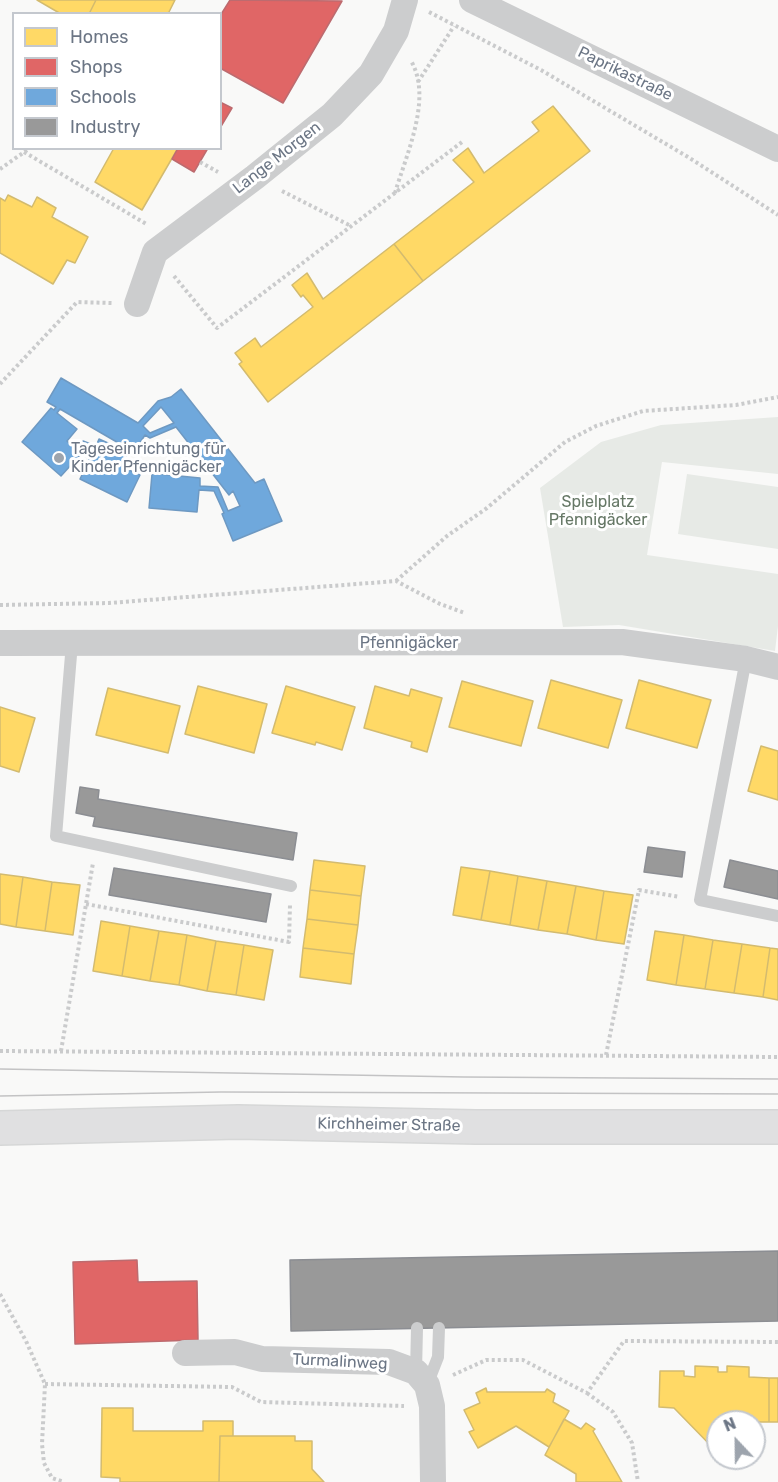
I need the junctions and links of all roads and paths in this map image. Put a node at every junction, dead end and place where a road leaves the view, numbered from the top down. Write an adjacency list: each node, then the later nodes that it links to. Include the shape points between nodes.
1 (472, 0): 7 (street, Paprikastraße)
2 (416, 5): 3 (path); 11 (street, Lange Morgen, via 371,74 332,115)
3 (454, 26): 5 (path); 13 (path, via 541,70)
4 (413, 65): 5 (path)
5 (418, 82): 12 (path, via 420,109)
6 (462, 142): 12 (path)
7 (778, 149)
8 (27, 150): 9 (path)
9 (24, 152): 10 (path); 15 (path)
10 (0, 169)
11 (255, 177): 14 (path); 15 (street, Lange Morgen)
12 (395, 193): 14 (path)
13 (778, 215)
14 (351, 226): 15 (path, via 217,328)
15 (164, 246): 16 (street)
16 (137, 304): 17 (path, via 77,302)
17 (0, 384)
18 (778, 397): 19 (path, via 735,405 643,411 596,426 565,442 396,581 109,603)
19 (0, 605)
20 (0, 643): 21 (street, Pfennigäcker)
21 (72, 643): 22 (street, Pfennigäcker, via 622,642); 24 (lane, via 56,836)
22 (746, 659): 23 (street, Pfennigäcker); 26 (lane)
23 (778, 667)
24 (96, 844): 25 (lane); 27 (path)
25 (291, 886): 27 (path, via 289,942)
26 (700, 900): 28 (lane); 31 (path, via 639,890)
27 (86, 904): 30 (path)
28 (778, 916)
29 (0, 1051): 30 (path)
30 (61, 1051): 31 (path)
31 (606, 1055): 32 (path)
32 (778, 1057)
33 (778, 1127): 34 (main road, Kirchheimer Straße, via 227,1122)
34 (0, 1128)
35 (0, 1294): 40 (path)
36 (417, 1328): 41 (lane)
37 (439, 1328): 41 (lane, via 438,1357)
38 (778, 1342): 42 (path, via 624,1341)
39 (185, 1353): 41 (street, Turmalinweg, via 235,1352 262,1359 389,1362)
40 (45, 1384): 41 (path, via 232,1387 261,1402); 43 (path, via 44,1463 52,1478)
41 (425, 1388): 42 (path, via 486,1360 523,1360); 44 (street)
42 (587, 1393): 45 (path, via 613,1412 632,1443)
43 (64, 1482)
44 (433, 1482)
45 (638, 1482)

